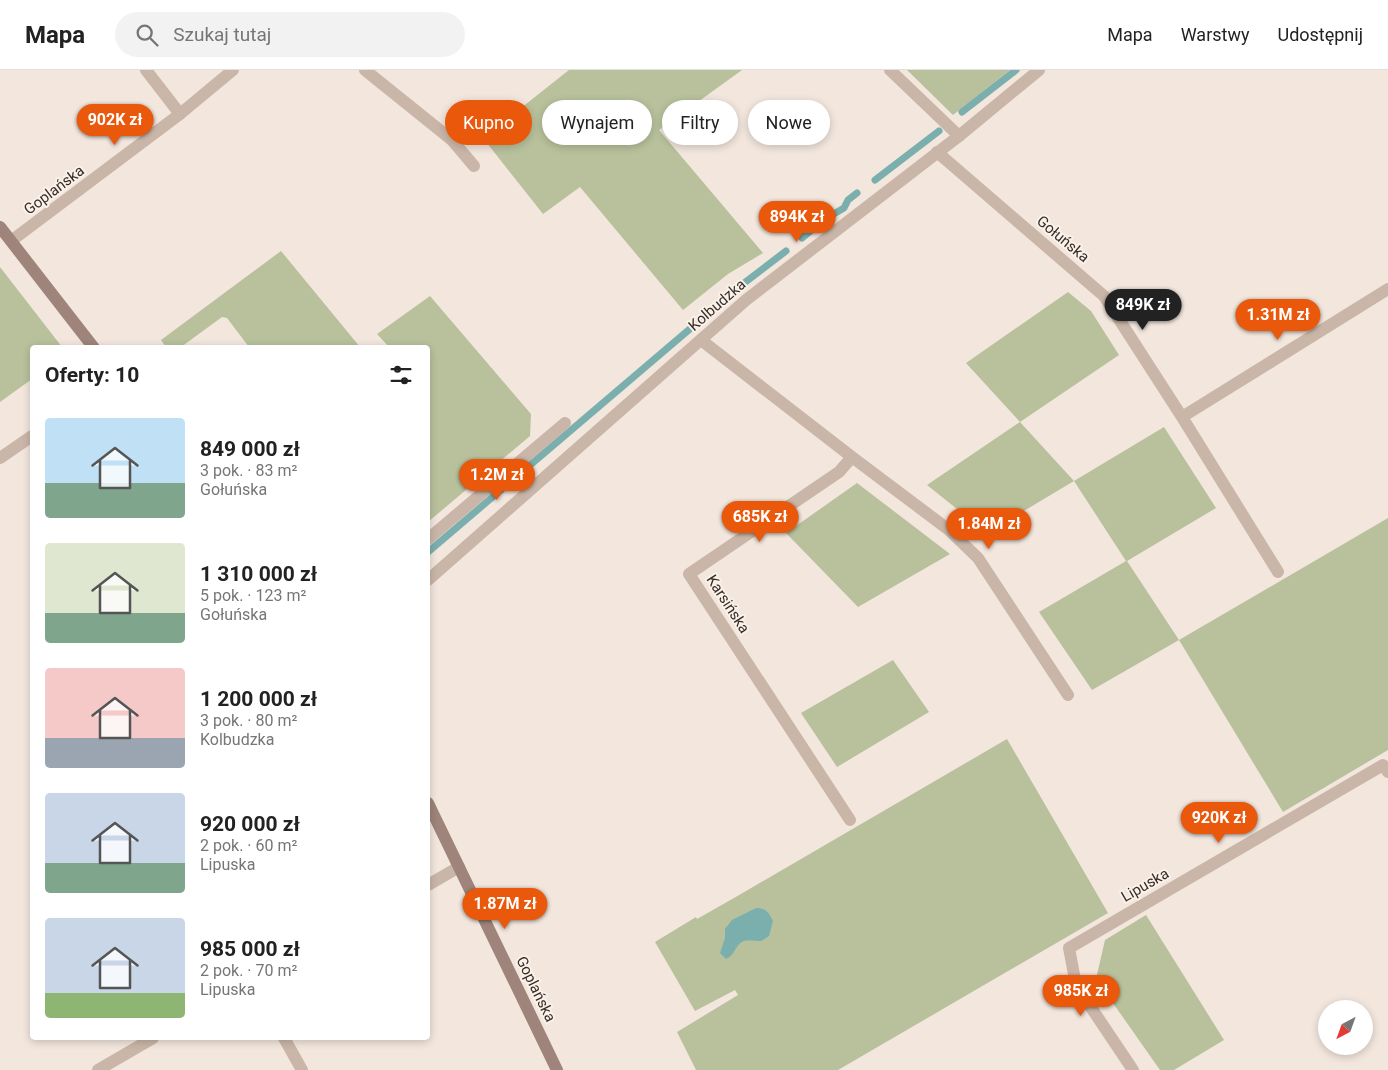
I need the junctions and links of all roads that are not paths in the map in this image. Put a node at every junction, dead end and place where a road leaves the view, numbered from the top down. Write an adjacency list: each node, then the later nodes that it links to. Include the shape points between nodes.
1 (146, 70): 6 (street)
2 (233, 70): 6 (street, Goplańska)
3 (365, 70): 9 (street, via 452,140)
4 (890, 70): 7 (street)
5 (1039, 70): 7 (street, Kolbudzka)
6 (180, 114): 11 (street, Goplańska)
7 (959, 136): 8 (street, Kolbudzka)
8 (937, 152): 13 (street, Kolbudzka, via 746,300); 15 (street, Gołuńska, via 1104,296)
9 (474, 166)
10 (0, 227): 11 (street)
11 (11, 241): 14 (street)
12 (1388, 289): 15 (street)
13 (701, 340): 18 (street); 22 (street, Kolbudzka)
14 (92, 345)
15 (1182, 416): 21 (street, Gołuńska)
16 (565, 423): 20 (street)
17 (30, 437): 19 (street)
18 (852, 457): 23 (street, via 949,530 978,558); 26 (street, Karsińska, via 839,472 689,574)
19 (0, 458)
20 (430, 537)
21 (1278, 572)
22 (430, 578)
23 (1068, 695)
24 (1386, 768): 34 (street, Lipuska, via 1069,948 1076,985)
25 (430, 807): 27 (street, Goplańska)
26 (850, 820)
27 (459, 867): 28 (street); 33 (street, Goplańska)
28 (430, 884)
29 (150, 1040): 31 (street)
30 (285, 1040): 32 (street)
31 (98, 1070)
32 (302, 1070)
33 (557, 1070)
34 (1133, 1070)

